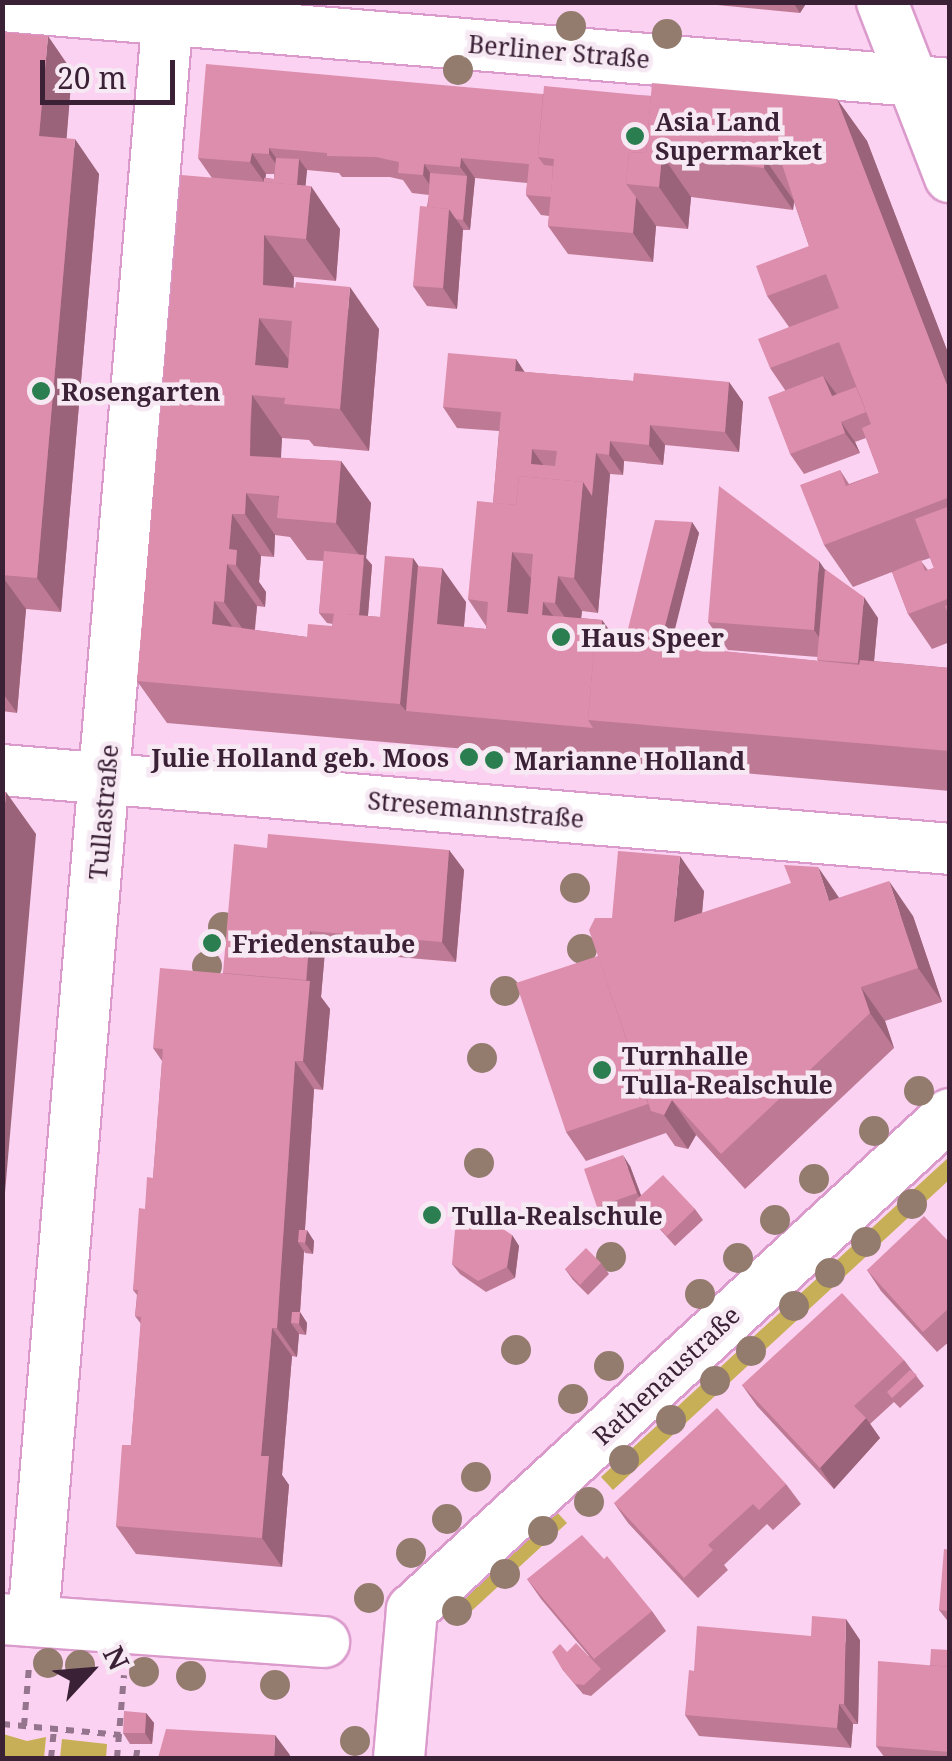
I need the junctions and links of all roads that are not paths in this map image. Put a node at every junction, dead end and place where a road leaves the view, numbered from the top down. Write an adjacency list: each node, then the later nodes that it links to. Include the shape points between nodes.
1 (882, 2): 4 (street)
2 (2, 6): 3 (street, Berliner Straße)
3 (168, 10): 4 (street, Berliner Straße); 7 (street, Tullastraße)
4 (931, 83): 5 (street)
5 (950, 177)
6 (2, 770): 7 (street, Stresemannstraße)
7 (106, 778): 8 (street, Stresemannstraße); 10 (street, Tullastraße)
8 (950, 849)
9 (950, 1114): 12 (street, Rathenaustraße, via 412,1610)
10 (18, 1620): 11 (street)
11 (324, 1642)
12 (399, 1758)

